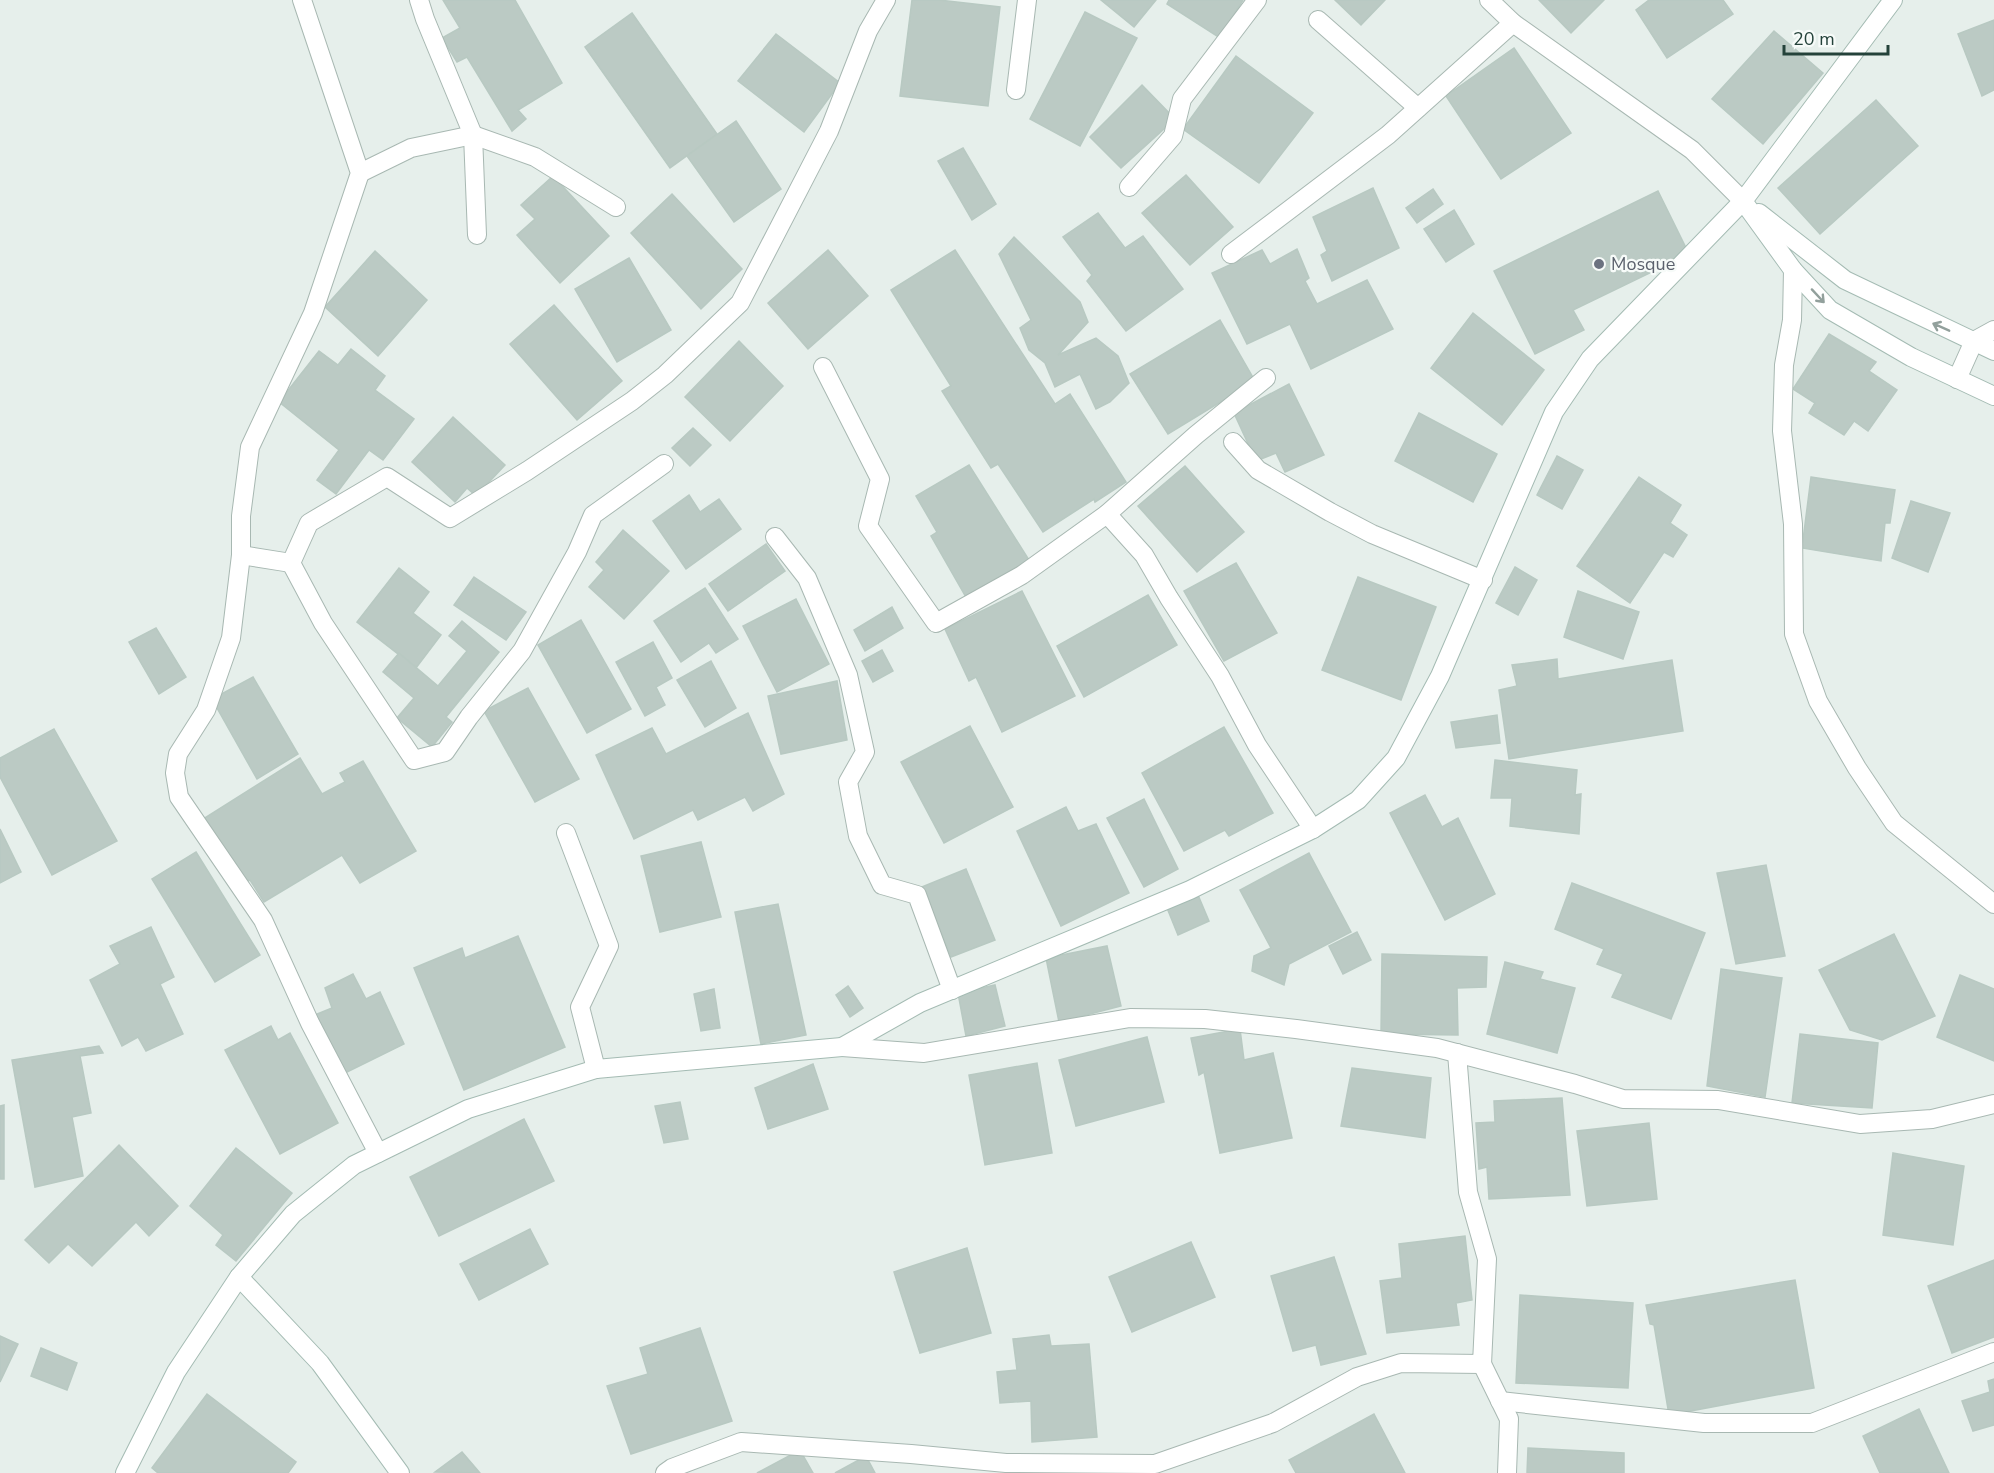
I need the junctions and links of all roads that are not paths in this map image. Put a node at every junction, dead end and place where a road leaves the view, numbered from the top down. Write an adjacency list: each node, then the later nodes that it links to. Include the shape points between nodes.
1 (302, 0): 13 (street)
2 (419, 0): 12 (street)
3 (886, 0): 32 (street, via 868,31 829,131 740,303 665,375 613,414 450,518 387,477 309,523)
4 (1027, 0): 10 (street)
5 (1257, 0): 14 (street, via 1182,99 1173,136)
6 (1489, 0): 9 (street)
7 (1893, 0): 15 (street)
8 (1318, 20): 11 (street)
9 (1514, 23): 11 (street); 15 (street, via 1692,150)
10 (1016, 90)
11 (1418, 108): 18 (street)
12 (473, 135): 13 (street, via 411,148); 16 (street, via 535,157); 17 (street)
13 (360, 173): 31 (street, via 313,313 250,447 241,516)
14 (1130, 187)
15 (1743, 201): 19 (street); 21 (street, one-way to 15, via 1845,280); 33 (street, via 1590,358 1554,412)
16 (616, 207)
17 (477, 235)
18 (1231, 254)
19 (1793, 270): 25 (street, one-way to 25, via 1830,310); 36 (street, via 1782,431 1793,524 1794,634 1818,701 1894,823)
20 (1994, 330): 21 (street)
21 (1974, 341): 22 (street); 25 (street)
22 (1994, 351)
23 (823, 367): 29 (street, via 880,478 868,526 936,623 1022,575)
24 (1266, 378): 29 (street)
25 (1957, 379): 26 (street)
26 (1994, 396)
27 (1233, 442): 33 (street, via 1258,470 1330,512 1372,534)
28 (664, 464): 32 (street, via 593,515 522,651 445,752 435,755 414,760 323,623)
29 (1107, 514): 34 (street, via 1144,555 1221,676 1257,745)
30 (775, 537): 37 (street, via 807,578 848,675 865,752 848,782 858,836 882,885 917,895)
31 (241, 555): 32 (street); 42 (street, via 231,638 207,710 178,754 175,773 179,797 263,920 310,1023)
32 (291, 564)
33 (1483, 580): 34 (street, via 1440,676 1396,758 1358,800)
34 (1313, 829): 37 (street, via 1190,890)
35 (566, 833): 40 (street, via 609,946 580,1007)
36 (1994, 904)
37 (952, 990): 38 (street, via 920,1003)
38 (842, 1047): 39 (street, via 924,1053 1130,1018 1205,1019); 40 (street)
39 (1457, 1053): 41 (street, via 1623,1099 1718,1100 1860,1124 1932,1119); 45 (street, via 1468,1192 1487,1259)
40 (596, 1069): 42 (street, via 468,1109)
41 (1994, 1104)
42 (378, 1153): 43 (street, via 354,1165 293,1214)
43 (239, 1277): 47 (street, via 176,1372); 48 (street, via 320,1363)
44 (1994, 1353): 46 (street, via 1812,1423 1704,1424)
45 (1482, 1364): 46 (street); 49 (street, via 1401,1363 1357,1377 1273,1423 1155,1464 1006,1463 741,1442)
46 (1500, 1401): 50 (street, via 1509,1419)
47 (125, 1473)
48 (400, 1473)
49 (665, 1473)
50 (1507, 1473)

